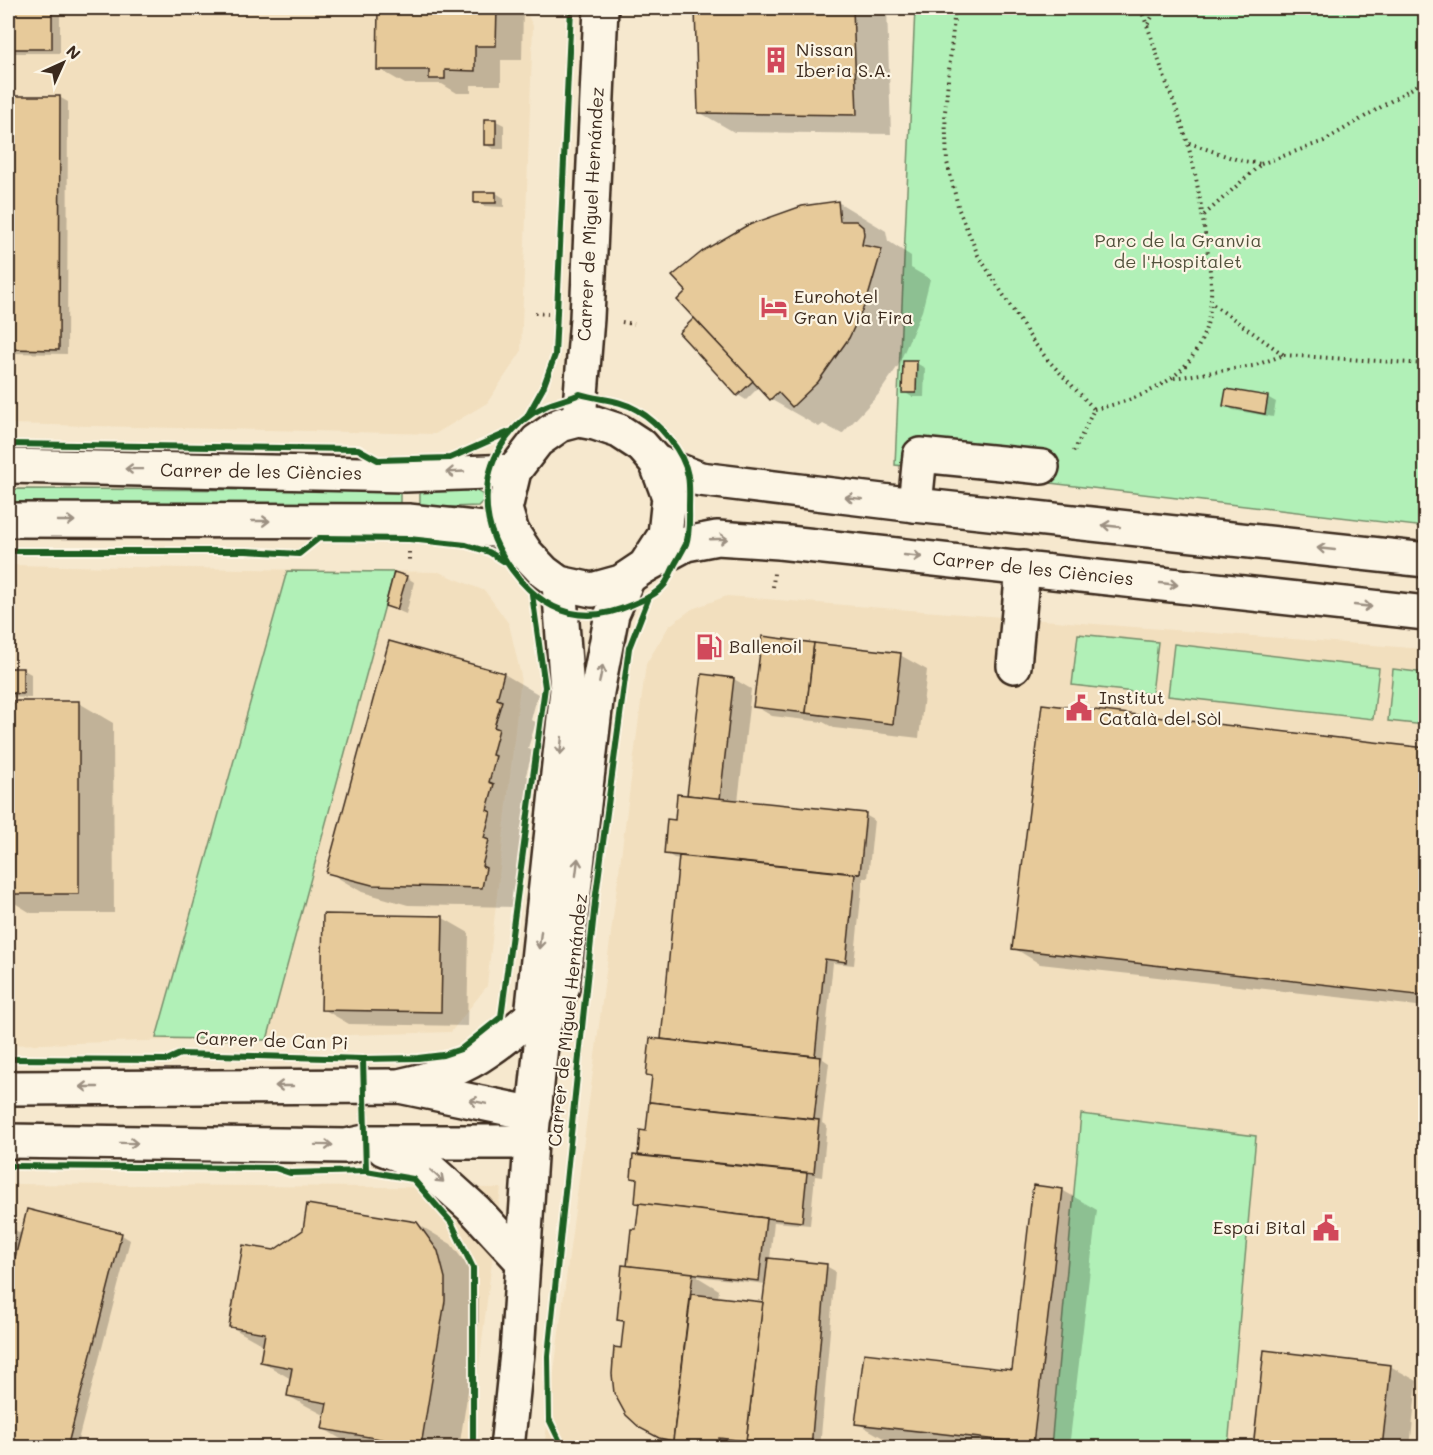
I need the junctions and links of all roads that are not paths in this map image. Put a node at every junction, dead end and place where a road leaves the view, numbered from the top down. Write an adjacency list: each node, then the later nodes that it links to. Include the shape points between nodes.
1 (601, 8): 2 (street, Carrer de Miguel Hernández)
2 (579, 420): 3 (street, via 620,431); 6 (street, via 560,425 537,441)
3 (656, 462): 7 (street, one-way to 3, via 700,479); 12 (street, via 669,497 665,535)
4 (8, 466): 6 (street, Carrer de les Ciències, one-way to 4, via 405,475)
5 (1042, 467): 7 (street, via 920,455)
6 (514, 471): 9 (street, via 505,509)
7 (915, 505): 10 (street, one-way to 7)
8 (8, 520): 9 (street, one-way to 9, via 408,521)
9 (512, 532): 13 (street, via 526,554)
10 (1425, 560)
11 (1023, 568): 12 (street, Carrer de les Ciències, one-way to 11, via 686,544 717,538); 14 (street, Carrer de les Ciències, one-way to 14); 15 (street)
12 (636, 572): 13 (street, via 621,582 592,590); 16 (street, Carrer de Miguel Hernández, one-way to 12, via 563,987 597,692 612,614)
13 (559, 583): 16 (street, Carrer de Miguel Hernández, one-way to 16, via 567,690)
14 (1425, 613)
15 (1014, 666)
16 (538, 1021): 17 (street, via 458,1066); 19 (street, Carrer de Miguel Hernández)
17 (399, 1086): 18 (street, one-way to 18); 19 (street, one-way to 17)
18 (8, 1088)
19 (533, 1128): 21 (street); 22 (street, Carrer de Miguel Hernández)
20 (8, 1141): 21 (street, one-way to 21, via 346,1146)
21 (366, 1142): 22 (street, one-way to 22, via 425,1166 475,1210)
22 (523, 1262): 23 (street, Carrer de Miguel Hernández)
23 (507, 1448)

